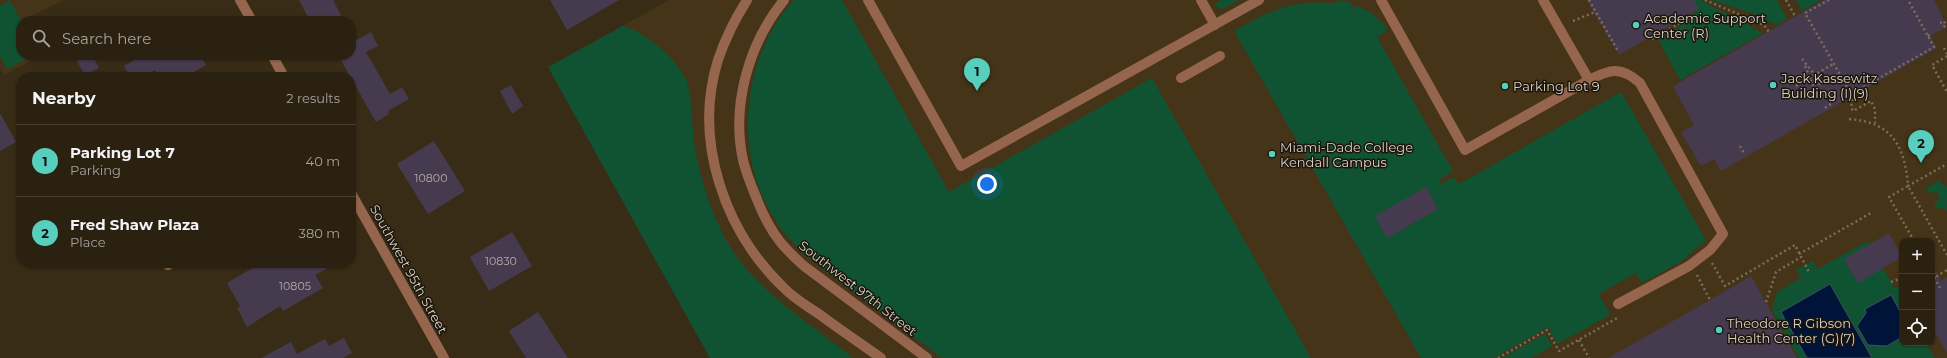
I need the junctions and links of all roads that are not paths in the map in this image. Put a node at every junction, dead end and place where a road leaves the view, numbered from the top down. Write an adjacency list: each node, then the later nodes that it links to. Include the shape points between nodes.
1 (240, 0): 9 (street)
2 (747, 0): 19 (street, via 728,35 715,71 711,142 723,197 739,232 758,261 784,288)
3 (784, 0): 20 (street, Southwest 97th Street, via 758,41 746,77 740,119 741,150 752,188 771,229 804,266)
4 (868, 0): 10 (street, via 961,166)
5 (1201, 0): 10 (street)
6 (1259, 0): 10 (street)
7 (1381, 0): 15 (street, via 1465,150)
8 (1543, 0): 15 (street)
9 (249, 16)
10 (1215, 25)
11 (1220, 56): 14 (street)
12 (275, 60): 13 (street)
13 (281, 72)
14 (1181, 78)
15 (1589, 80): 17 (street, via 1611,71 1620,71 1630,75 1640,84 1723,234 1707,253 1691,264)
16 (356, 202): 18 (street, Southwest 95th Street)
17 (1618, 304)
18 (444, 358)
19 (881, 358)
20 (927, 358)

